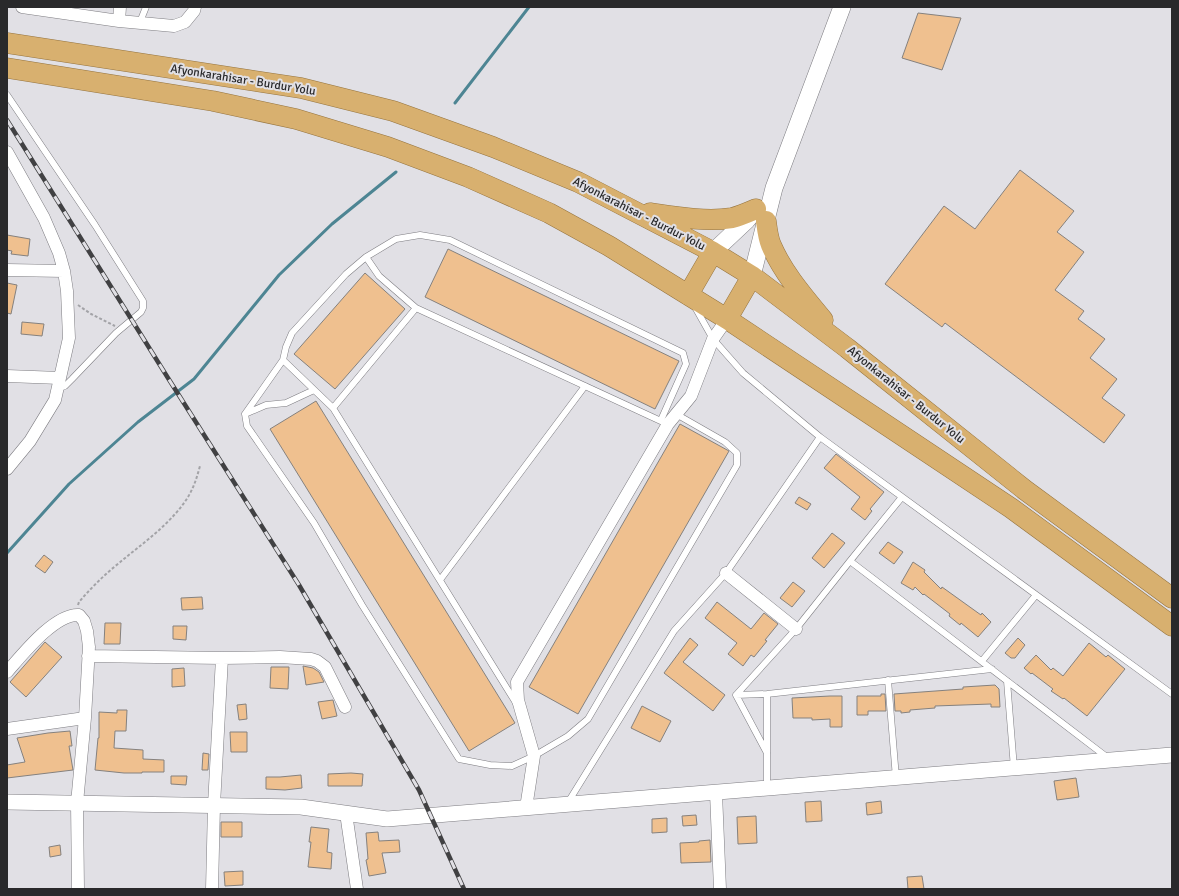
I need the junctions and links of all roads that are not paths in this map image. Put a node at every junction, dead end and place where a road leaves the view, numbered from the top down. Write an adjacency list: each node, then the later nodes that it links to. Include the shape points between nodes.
1 (22, 7): 6 (street)
2 (120, 7): 8 (street)
3 (146, 7): 9 (lane)
4 (195, 7): 9 (street, via 185,22 174,26)
5 (842, 7): 15 (main road, via 774,188)
6 (39, 8): 7 (street)
7 (79, 11): 8 (street)
8 (119, 21): 9 (street)
9 (140, 22)
10 (7, 43): 14 (highway, Afyonkarahisar - Burdur Yolu, via 301,88 393,111 493,147 578,182)
11 (17, 69): 21 (highway, Afyonkarahisar - Burdur Yolu, via 213,101 296,119 388,147 468,177 549,213)
12 (7, 95): 28 (lane, via 143,301 142,310 72,379 64,386)
13 (9, 159): 19 (street, via 44,218)
14 (636, 211): 15 (highway, via 679,218 708,219); 16 (highway, Afyonkarahisar - Burdur Yolu)
15 (761, 215): 16 (main road, via 746,221); 20 (main road); 25 (highway, via 771,244 787,273)
16 (713, 252): 20 (highway, Afyonkarahisar - Burdur Yolu); 21 (highway)
17 (366, 257): 22 (lane, via 379,276); 26 (lane, via 346,274 292,333); 34 (lane, via 396,239 420,235 450,240 683,353 686,364)
18 (7, 270): 19 (street)
19 (64, 271): 28 (street, via 69,338)
20 (752, 276): 23 (highway); 25 (highway, Afyonkarahisar - Burdur Yolu)
21 (688, 295): 23 (highway, Afyonkarahisar - Burdur Yolu); 24 (lane)
22 (416, 308): 29 (lane); 31 (lane)
23 (727, 319): 24 (street); 43 (highway, Afyonkarahisar - Burdur Yolu, via 1010,508)
24 (713, 339): 33 (street, via 691,396); 35 (lane, via 743,373)
25 (847, 348): 42 (highway, Afyonkarahisar - Burdur Yolu, via 1025,490)
26 (283, 360): 30 (lane); 32 (lane)
27 (7, 376): 28 (street)
28 (59, 383): 36 (street, via 55,400 30,441)
29 (585, 386): 34 (lane); 40 (lane)
30 (314, 390): 31 (lane); 32 (lane, via 286,403 266,405)
31 (333, 408): 40 (lane)
32 (245, 414): 61 (lane, via 247,426 314,523 362,606 459,759 512,766)
33 (676, 414): 34 (street); 61 (lane, via 725,442 737,453 737,465 588,719 568,736)
34 (665, 422): 56 (street, via 517,682)
35 (820, 437): 37 (lane); 39 (lane)
36 (7, 469)
37 (902, 497): 38 (lane); 41 (lane)
38 (850, 561): 44 (lane); 47 (lane)
39 (726, 573): 44 (street); 70 (lane, via 674,631)
40 (440, 580): 56 (lane)
41 (1036, 594): 47 (lane); 53 (lane)
42 (1172, 598)
43 (1172, 626)
44 (796, 630): 54 (lane)
45 (88, 656): 46 (street); 49 (street, via 84,621 79,615 75,615 55,624 35,640); 57 (street)
46 (222, 658): 55 (street, via 280,657 317,661 325,667); 69 (street)
47 (982, 661): 48 (lane)
48 (992, 669): 50 (lane); 51 (lane)
49 (7, 672)
50 (888, 680): 52 (lane); 64 (lane)
51 (1007, 681): 62 (lane); 63 (lane)
52 (766, 694): 54 (lane); 59 (lane)
53 (1172, 694)
54 (736, 695): 59 (lane)
55 (345, 708)
56 (521, 711): 61 (street)
57 (85, 718): 58 (street); 68 (street)
58 (7, 729)
59 (767, 753): 65 (lane)
60 (1172, 755): 62 (street)
61 (534, 756): 71 (street)
62 (1110, 760): 63 (street)
63 (1014, 768): 64 (street)
64 (896, 778): 65 (street)
65 (767, 788): 66 (street)
66 (716, 792): 70 (street); 76 (street)
67 (7, 802): 68 (street)
68 (77, 803): 69 (street); 73 (street)
69 (214, 805): 72 (street, via 301,807); 74 (street)
70 (566, 805): 71 (street)
71 (526, 808): 72 (street, via 387,819)
72 (346, 813): 75 (street)
73 (78, 889)
74 (212, 889)
75 (357, 889)
76 (720, 889)

